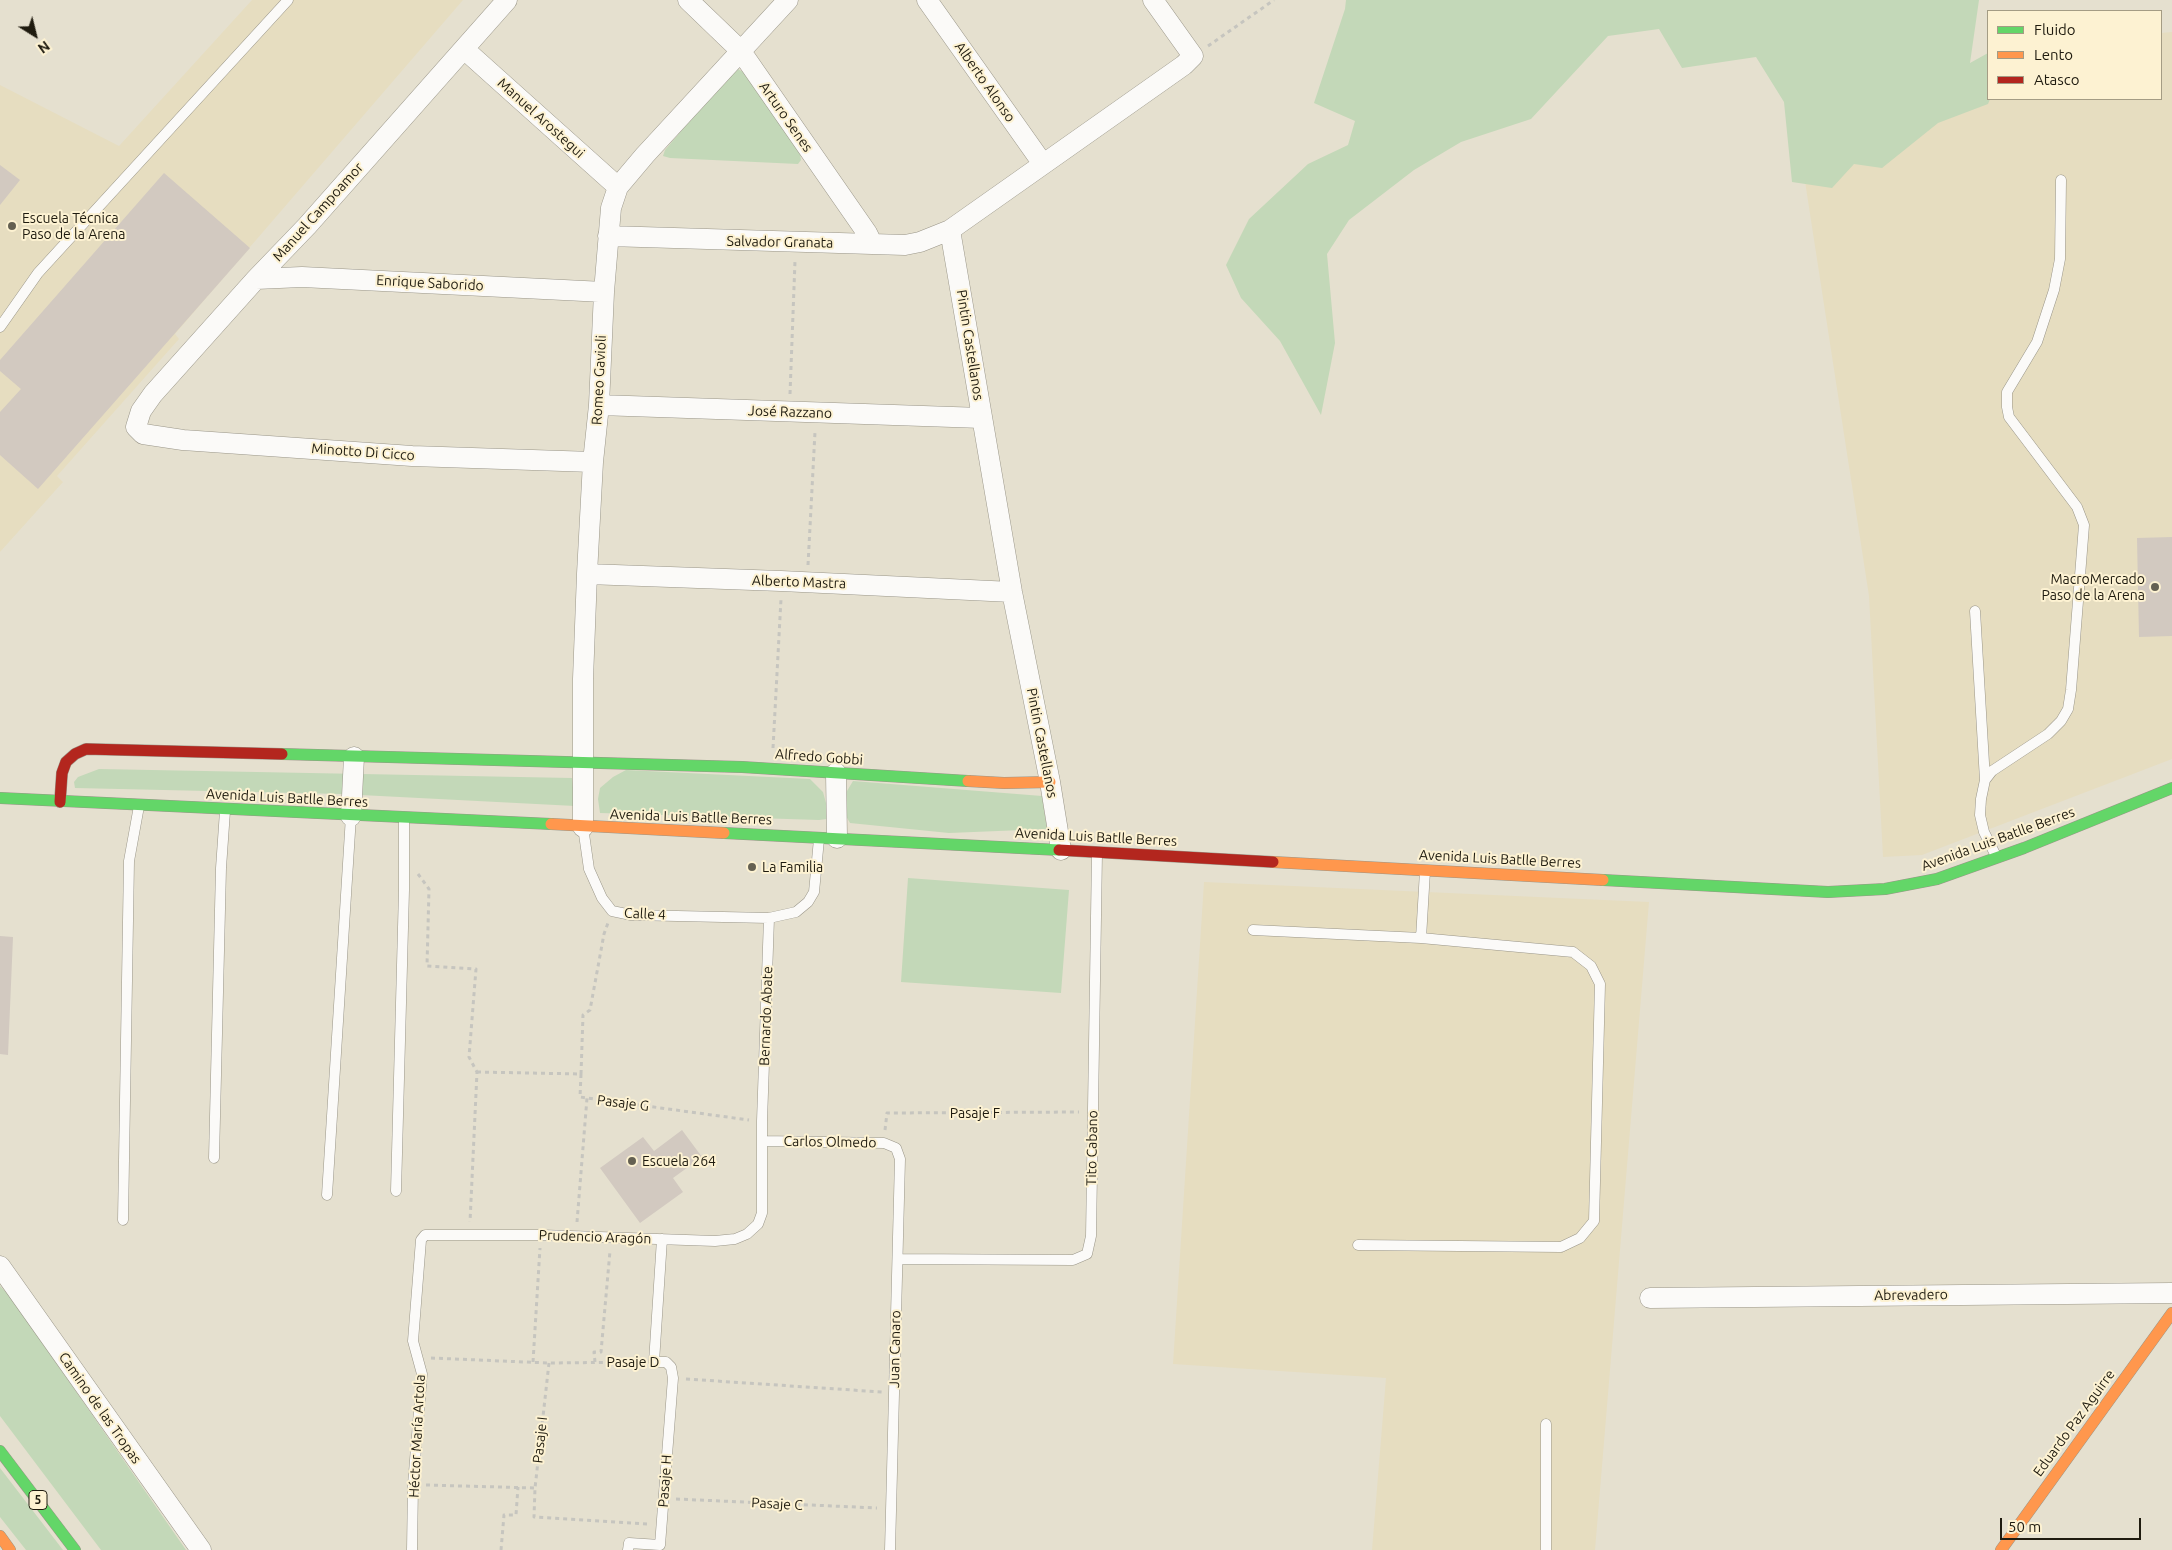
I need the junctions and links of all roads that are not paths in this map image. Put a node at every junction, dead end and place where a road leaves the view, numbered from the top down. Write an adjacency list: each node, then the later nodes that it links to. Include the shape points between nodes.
1 (288, 0): 17 (lane, via 38,273)
2 (507, 0): 7 (street, Manuel Campoamor)
3 (688, 0): 8 (street, Arturo Senes)
4 (788, 0): 8 (street, Romeo Gavioli)
5 (927, 0): 9 (street, Alberto Alonso)
6 (1153, 0): 9 (street, via 1193,56)
7 (464, 50): 11 (street, Manuel Arostegui); 15 (street, Manuel Campoamor)
8 (740, 50): 11 (street, Romeo Gavioli); 14 (street, Arturo Senes)
9 (1042, 164): 12 (street)
10 (2061, 180): 28 (lane, via 2060,259 2054,290 2037,342 2007,392 2007,407 2009,417 2077,507 2084,525 2071,690 2068,709 2060,721 2042,738 1992,771)
11 (618, 187): 13 (street, Romeo Gavioli, via 611,208)
12 (950, 230): 14 (street, Salvador Granata, via 905,245); 19 (street, Pintin Castellanos)
13 (608, 236): 14 (street, Salvador Granata); 16 (street, Romeo Gavioli)
14 (872, 243)
15 (256, 279): 16 (street, Enrique Saborido, via 302,276); 20 (street, Manuel Campoamor, via 153,394 141,411)
16 (604, 292): 18 (street, Romeo Gavioli)
17 (0, 327)
18 (599, 405): 19 (street, José Razzano); 21 (street, Romeo Gavioli)
19 (982, 418): 23 (street, Pintin Castellanos)
20 (136, 427): 21 (street, Minotto Di Cicco, via 143,434 184,440 412,456)
21 (593, 462): 22 (street, Romeo Gavioli)
22 (587, 574): 23 (street, Alberto Mastra); 26 (street, Romeo Gavioli, via 583,679)
23 (1012, 592): 29 (street, Pintin Castellanos)
24 (1975, 611): 28 (lane)
25 (354, 757): 26 (main road, Alfredo Gobbi); 32 (main road, Alfredo Gobbi, via 86,749 66,762); 35 (street)
26 (585, 763): 27 (main road, Alfredo Gobbi); 37 (street, Romeo Gavioli)
27 (836, 773): 29 (main road, Alfredo Gobbi, via 1004,783); 38 (street)
28 (1985, 780): 41 (lane, via 1980,815 1984,832)
29 (1050, 782): 39 (street, Pintin Castellanos)
30 (2172, 788): 41 (main road, Avenida Luis Batlle Berres)
31 (0, 798): 32 (main road, Avenida Luis Batlle Berres)
32 (60, 802): 33 (main road, Avenida Luis Batlle Berres)
33 (139, 806): 34 (main road, Avenida Luis Batlle Berres); 51 (lane, via 129,861)
34 (225, 810): 35 (main road, Avenida Luis Batlle Berres); 48 (lane)
35 (351, 816): 36 (main road, Avenida Luis Batlle Berres); 50 (lane)
36 (404, 819): 37 (main road, Avenida Luis Batlle Berres); 49 (lane)
37 (584, 828): 38 (main road, Avenida Luis Batlle Berres); 43 (lane, Calle 4, via 589,869 602,898 612,911 631,915)
38 (828, 838): 39 (main road, Avenida Luis Batlle Berres); 43 (lane, via 814,892 808,902 796,912)
39 (1061, 850): 40 (main road, Avenida Luis Batlle Berres)
40 (1097, 852): 42 (main road, Avenida Luis Batlle Berres); 56 (lane, Tito Cabano, via 1091,1236 1087,1254 1073,1260)
41 (1997, 858): 42 (main road, Avenida Luis Batlle Berres, via 1937,879 1885,889 1828,892)
42 (1425, 870): 45 (lane)
43 (769, 918): 46 (lane, Bernardo Abate)
44 (1253, 930): 45 (lane)
45 (1422, 938): 55 (lane, via 1573,952 1591,966 1600,984 1594,1221 1580,1238 1560,1247)
46 (763, 1141): 47 (lane, Carlos Olmedo, via 884,1143); 52 (lane, Bernardo Abate, via 762,1213)
47 (896, 1148): 56 (lane, Juan Canaro, via 900,1159)
48 (214, 1158)
49 (396, 1191)
50 (327, 1195)
51 (124, 1220)
52 (758, 1224): 54 (lane, Prudencio Aragón, via 735,1240)
53 (425, 1235): 54 (lane, Prudencio Aragón, via 541,1234); 70 (lane, Héctor María Artola, via 421,1240 413,1340 422,1374 413,1485)
54 (662, 1239): 61 (lane, Pasaje D, via 654,1362 666,1362 671,1367)
55 (1358, 1245)
56 (898, 1259): 72 (lane, Juan Canaro)
57 (0, 1266): 69 (street, Camino de las Tropas)
58 (2172, 1293): 59 (street, Abrevadero)
59 (1650, 1298)
60 (2172, 1313): 74 (main road, Eduardo Paz Aguirre)
61 (673, 1378): 71 (lane, Pasaje H, via 660,1545 629,1543)
62 (1546, 1424): 73 (lane)
63 (0, 1451): 68 (main road, 5)
64 (0, 1536): 67 (main road)
65 (0, 1545): 66 (main road)
66 (5, 1550)
67 (10, 1550)
68 (75, 1550)
69 (201, 1550)
70 (412, 1550)
71 (628, 1550)
72 (890, 1550)
73 (1546, 1550)
74 (2001, 1550)

